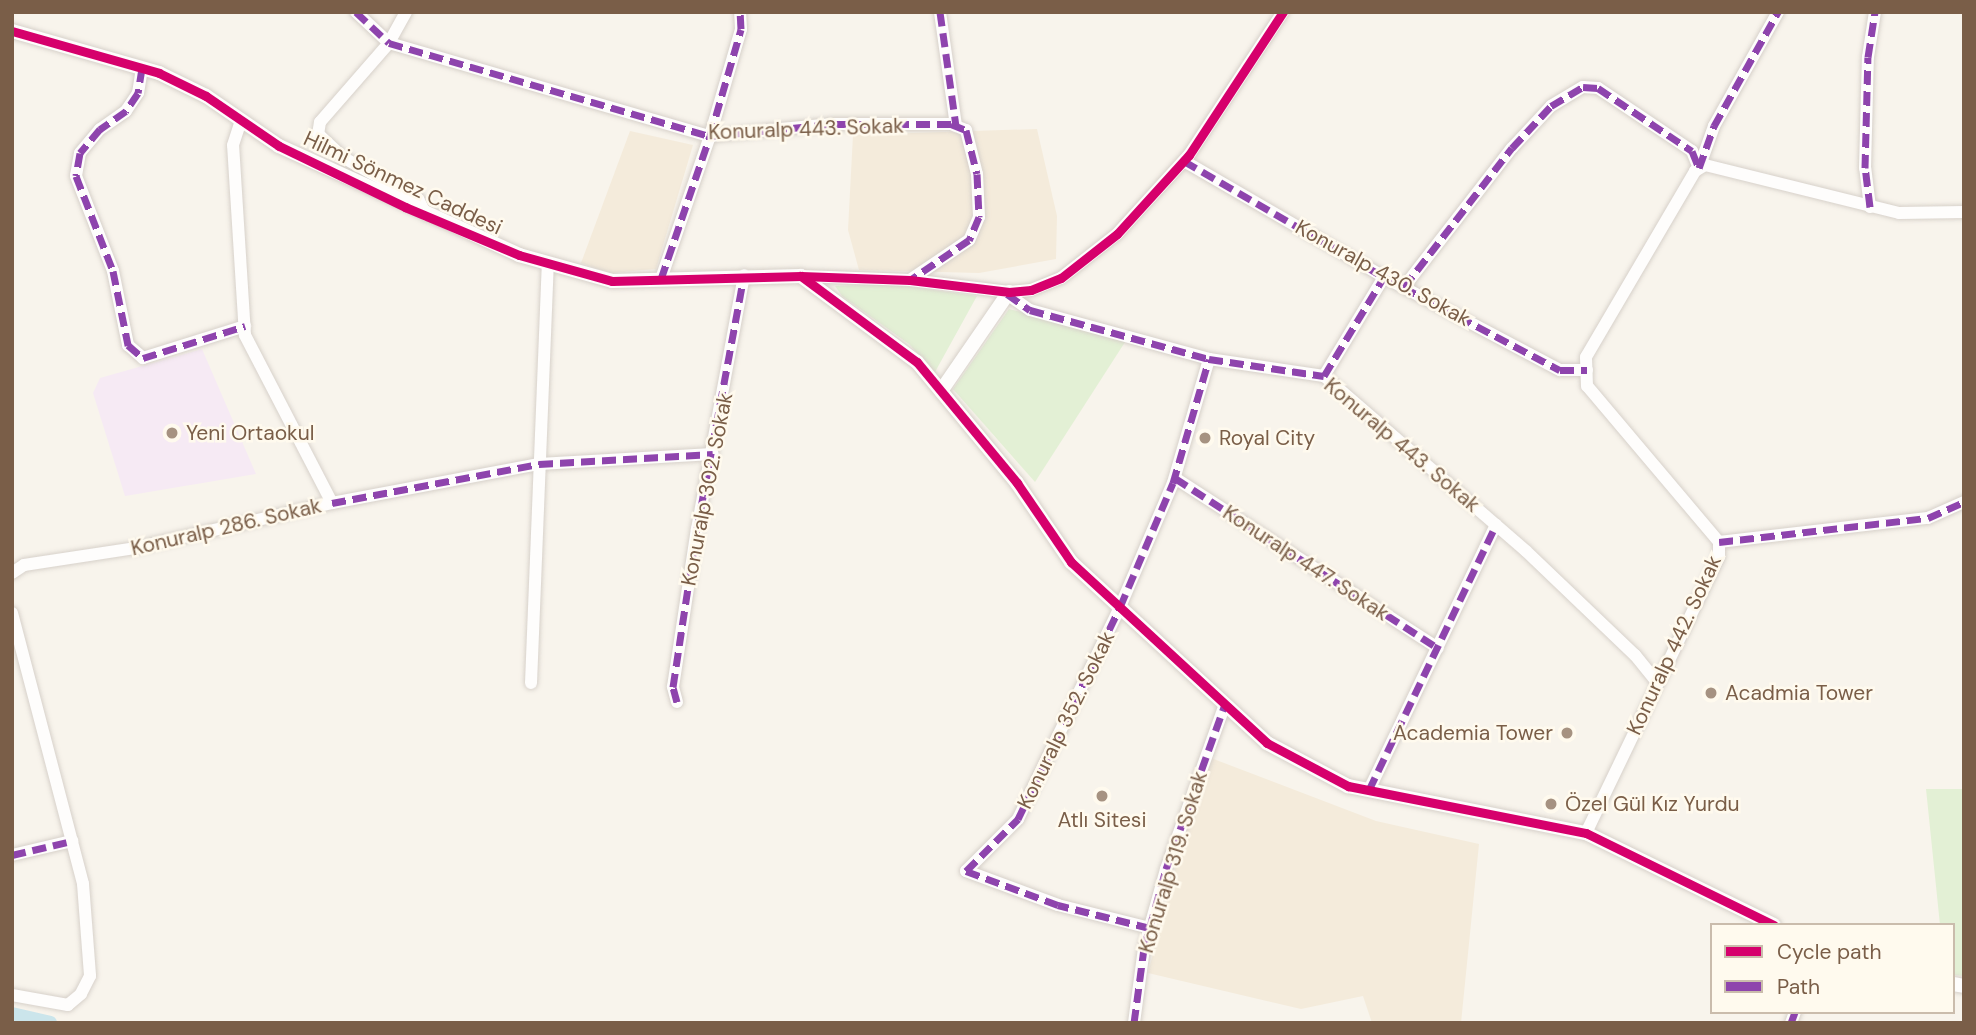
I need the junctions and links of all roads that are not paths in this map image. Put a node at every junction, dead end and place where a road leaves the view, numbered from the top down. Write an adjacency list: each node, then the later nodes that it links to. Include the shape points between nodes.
1 (356, 12): 9 (street)
2 (406, 12): 9 (street)
3 (740, 12): 13 (street, via 741,29)
4 (940, 12): 12 (street)
5 (1283, 12): 14 (street)
6 (1777, 12): 15 (street, via 1714,125)
7 (1875, 12): 16 (street, via 1868,57)
8 (12, 31): 10 (street, Hilmi Sönmez Caddesi)
9 (389, 43): 13 (street, Konuralp 443. Sokak); 18 (street, via 320,122 318,134 344,158 418,199)
10 (142, 68): 11 (street, Hilmi Sönmez Caddesi, via 206,96); 27 (street, via 138,93 126,111 100,129 80,153 76,176 113,271 128,345 143,358)
11 (241, 120): 18 (street, Hilmi Sönmez Caddesi, via 279,146); 27 (street, Konuralp 286. Sokak, via 233,145)
12 (956, 126): 13 (street, Konuralp 443. Sokak, via 832,124); 24 (street, via 966,130 977,174 979,217 969,240)
13 (710, 136): 23 (street)
14 (1184, 161): 22 (street, Konuralp 430. Sokak); 26 (street, via 1117,234 1061,278)
15 (1699, 169): 16 (street, via 1705,165); 25 (street, via 1692,151 1598,88 1583,87 1550,106 1512,148); 29 (street, via 1586,357)
16 (1870, 207): 17 (street, via 1899,213)
17 (1964, 212)
18 (426, 216): 19 (street, Hilmi Sönmez Caddesi)
19 (548, 263): 23 (street, Hilmi Sönmez Caddesi, via 612,281); 33 (street)
20 (744, 275): 21 (street, Hilmi Sönmez Caddesi); 23 (street, Hilmi Sönmez Caddesi); 32 (street, Konuralp 302. Sokak)
21 (801, 276): 24 (street); 31 (street, via 917,362)
22 (1384, 277): 25 (street, Konuralp 430. Sokak); 30 (street)
23 (660, 279)
24 (910, 280): 26 (street)
25 (1404, 287): 29 (street, Konuralp 430. Sokak, via 1560,370)
26 (1008, 293): 28 (street, Konuralp 443. Sokak, via 1030,310); 31 (street)
27 (245, 326): 35 (street, Konuralp 286. Sokak)
28 (1209, 359): 30 (street, Konuralp 443. Sokak); 34 (street)
29 (1587, 370): 38 (street, Konuralp 442. Sokak, via 1587,386)
30 (1324, 376): 37 (street, Konuralp 443. Sokak)
31 (941, 391): 40 (street, via 1017,483 1071,562)
32 (713, 454): 33 (street); 45 (street, Konuralp 302. Sokak, via 673,687)
33 (539, 464): 35 (street); 43 (street)
34 (1175, 478): 40 (street); 42 (street, Konuralp 447. Sokak)
35 (332, 502): 39 (street, Konuralp 286. Sokak, via 135,548 24,565)
36 (1964, 502): 38 (street, via 1928,517)
37 (1496, 525): 42 (street); 44 (street, Konuralp 443. Sokak, via 1635,655)
38 (1719, 542): 44 (street, Konuralp 442. Sokak, via 1719,556)
39 (12, 573)
40 (1120, 607): 46 (street); 52 (street, Konuralp 352. Sokak, via 1018,819 966,871 1058,905)
41 (12, 613): 49 (street)
42 (1438, 648): 47 (street)
43 (531, 683)
44 (1658, 683): 48 (street, Konuralp 442. Sokak)
45 (677, 702)
46 (1224, 705): 47 (street, via 1267,743 1348,786); 52 (street, Konuralp 319. Sokak)
47 (1369, 790): 48 (street)
48 (1586, 833): 51 (street)
49 (72, 841): 50 (street); 53 (street, via 83,884 90,976 81,994 68,1005)
50 (12, 855)
51 (1770, 923)
52 (1150, 928): 54 (street, Konuralp 319. Sokak)
53 (12, 995)
54 (1134, 1023)

